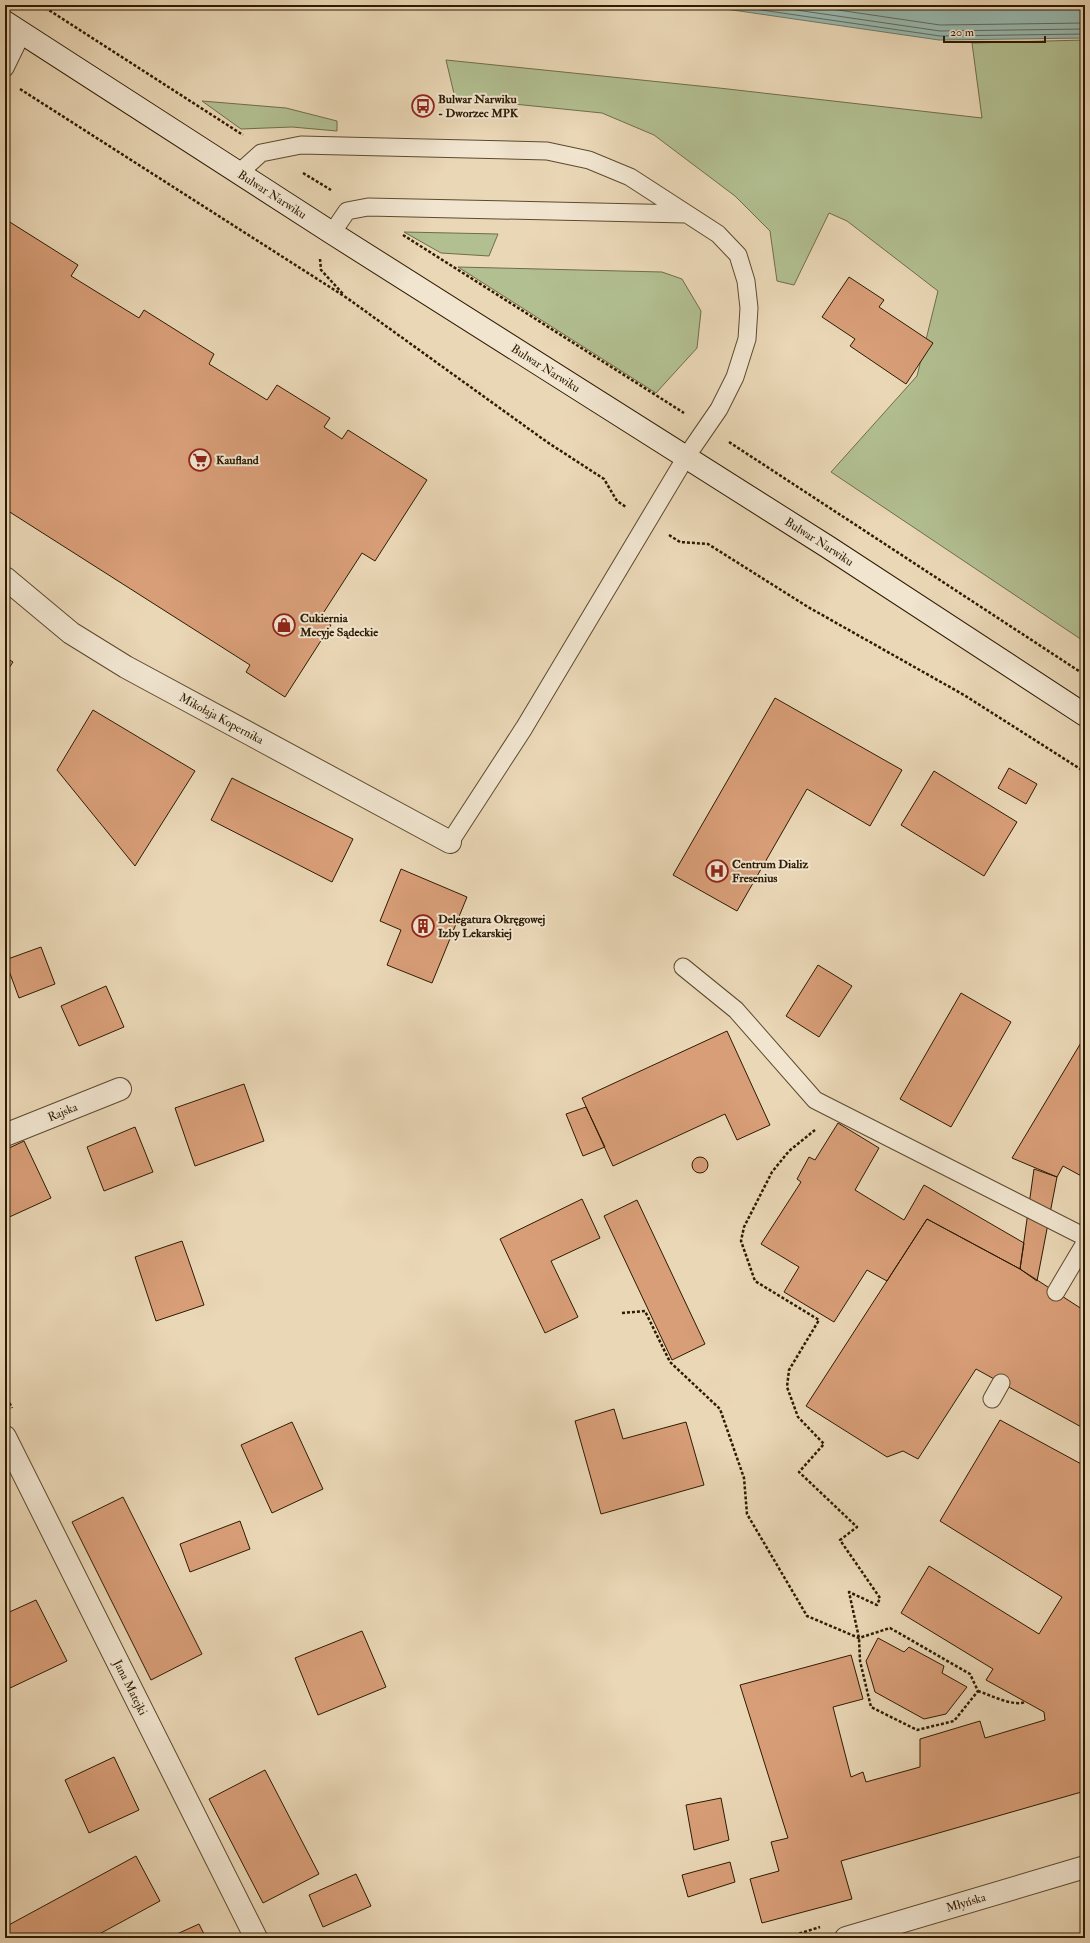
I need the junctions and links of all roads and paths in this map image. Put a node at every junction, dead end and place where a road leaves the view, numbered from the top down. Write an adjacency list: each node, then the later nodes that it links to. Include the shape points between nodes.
1 (41, 5): 5 (path)
2 (13, 28): 3 (lane); 6 (street, Bulwar Narwiku)
3 (5, 68)
4 (18, 88): 13 (path, via 347,298 547,442 604,479)
5 (268, 152): 6 (lane, via 261,153); 7 (path); 8 (lane, via 301,145 547,152 588,160 630,177)
6 (240, 172): 9 (street, Bulwar Narwiku)
7 (361, 209): 8 (lane); 9 (lane, via 347,211)
8 (687, 214): 11 (lane, via 718,234 738,255 746,281 749,308 747,340 735,377 719,409)
9 (332, 233): 12 (street, Bulwar Narwiku)
10 (400, 234): 11 (path)
11 (706, 427): 12 (lane); 16 (path)
12 (686, 457): 17 (street, Bulwar Narwiku); 19 (lane, via 573,650)
13 (617, 501)
14 (680, 542): 18 (path, via 708,544 808,607 964,695)
15 (5, 578): 19 (street, Mikołaja Kopernika, via 71,633 126,667)
16 (1085, 675)
17 (1085, 715)
18 (1085, 772)
19 (450, 842)
20 (683, 967): 22 (lane, via 736,1010 815,1100)
21 (120, 1089): 23 (street, Rajska)
22 (836, 1111): 24 (lane); 31 (path, via 789,1151 772,1172 744,1228 741,1242 755,1281 819,1320 789,1370 787,1388 798,1417 824,1444 799,1472 857,1527 840,1540 880,1598 877,1605 849,1592)
23 (5, 1135)
24 (1085, 1237)
25 (1085, 1243): 26 (lane)
26 (1056, 1292)
27 (622, 1313): 31 (path, via 644,1311 670,1362 720,1409 744,1478 747,1514 807,1616)
28 (1001, 1383): 29 (lane)
29 (992, 1399)
30 (5, 1438): 35 (street, Jana Matejki)
31 (859, 1638): 32 (path, via 890,1628 970,1674); 32 (path, via 860,1661 871,1707 917,1730 954,1721)
32 (978, 1691): 33 (path, via 1001,1700 1021,1704)
33 (1026, 1702)
34 (1085, 1867): 36 (street, Młyńska)
35 (256, 1938)
36 (846, 1938)

